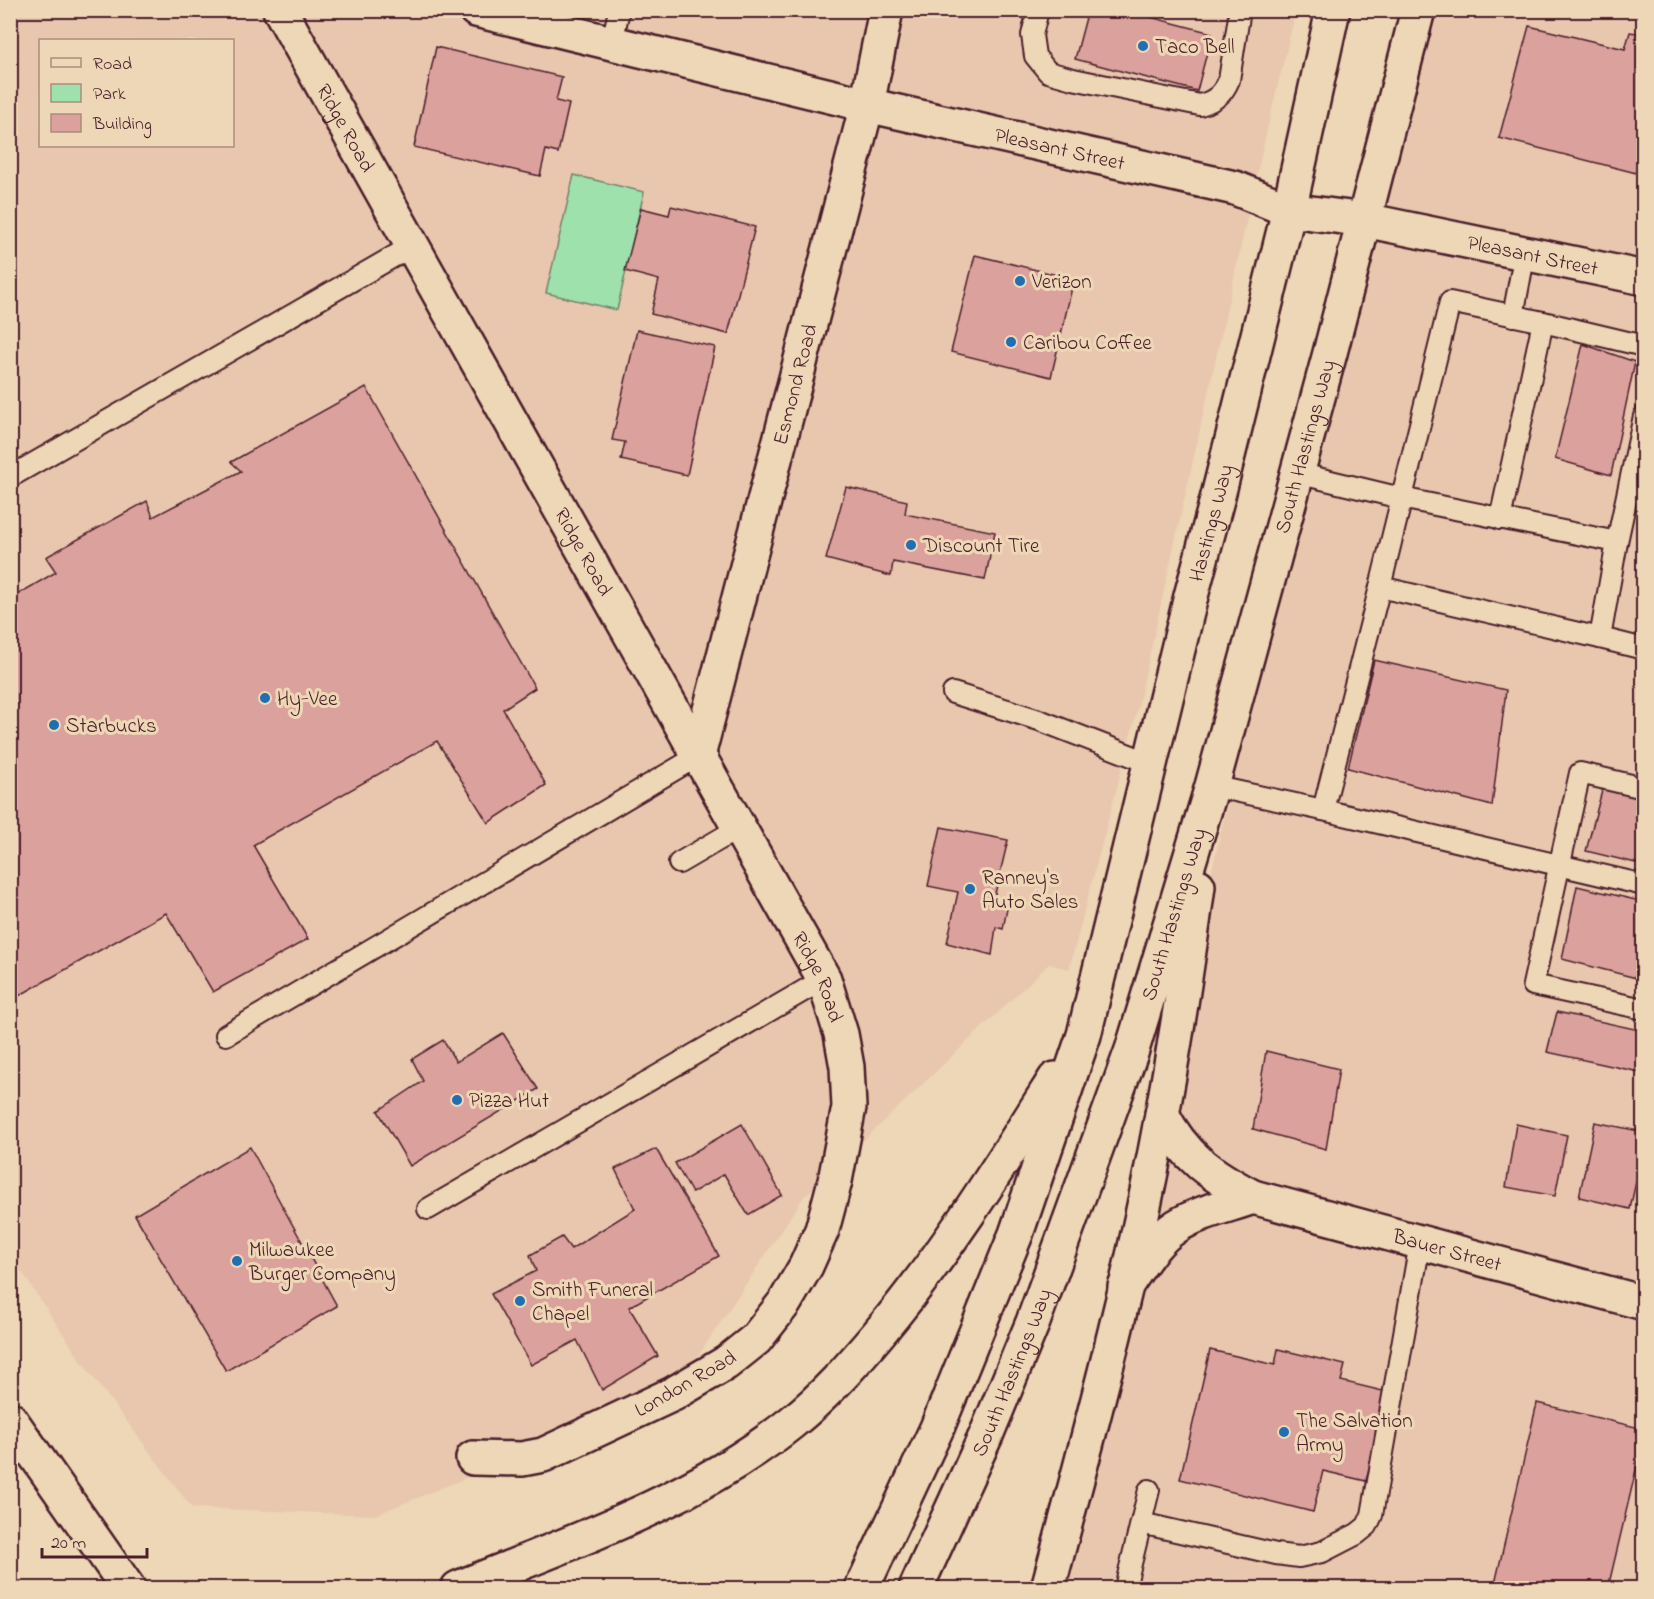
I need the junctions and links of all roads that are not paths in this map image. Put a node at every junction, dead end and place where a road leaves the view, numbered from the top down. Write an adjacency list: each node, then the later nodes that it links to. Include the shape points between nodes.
1 (279, 10): 13 (main road, Ridge Road)
2 (476, 10): 9 (main road, Pleasant Street)
3 (619, 10): 9 (lane)
4 (886, 10): 10 (main road, Esmond Road)
5 (1038, 10): 6 (lane, via 1032,35 1035,56 1048,72 1200,105 1213,101 1225,90)
6 (1240, 10)
7 (1334, 10): 11 (main road, Hastings Way)
8 (1419, 10): 12 (main road)
9 (612, 43): 10 (main road, Pleasant Street)
10 (867, 105): 11 (main road, Pleasant Street, via 1235,188); 30 (main road, Esmond Road)
11 (1289, 210): 12 (main road, Pleasant Street); 31 (main road, Hastings Way)
12 (1365, 220): 14 (main road, Pleasant Street); 21 (main road, South Hastings Way)
13 (412, 246): 22 (lane); 30 (main road, Ridge Road)
14 (1525, 252): 15 (main road, Pleasant Street); 16 (lane)
15 (1644, 278)
16 (1513, 316): 17 (lane); 23 (lane, via 1450,302)
17 (1543, 322): 18 (lane); 24 (lane)
18 (1644, 346)
19 (1644, 416): 20 (lane)
20 (1640, 451): 25 (lane)
21 (1297, 473): 23 (lane); 32 (main road, South Hastings Way)
22 (10, 477)
23 (1401, 498): 24 (lane); 26 (lane)
24 (1500, 519): 25 (lane)
25 (1617, 542): 27 (lane)
26 (1380, 587): 27 (lane); 34 (lane)
27 (1600, 638): 28 (lane)
28 (1644, 649)
29 (953, 693): 31 (lane, via 1039,720)
30 (698, 756): 35 (main road, Ridge Road); 41 (lane)
31 (1150, 764): 42 (main road, Hastings Way)
32 (1212, 786): 34 (lane); 44 (main road); 57 (main road, South Hastings Way, via 1132,1050 1037,1311 987,1433)
33 (1644, 788): 37 (lane, via 1581,773)
34 (1323, 810): 37 (lane)
35 (739, 828): 36 (lane); 39 (main road, Ridge Road)
36 (679, 863)
37 (1559, 866): 38 (lane); 40 (lane, via 1533,985)
38 (1644, 885)
39 (824, 980): 43 (main road, Ridge Road, via 842,1034); 46 (lane)
40 (1644, 1009)
41 (226, 1035)
42 (1084, 1035): 55 (main road, via 963,1223 892,1318 852,1366 812,1405 762,1444 687,1490 596,1533); 56 (main road, via 1016,1234 937,1428)
43 (849, 1107): 51 (main road, London Road, via 822,1230 785,1302 756,1339 726,1363 673,1394 543,1455 522,1459)
44 (1162, 1114): 45 (main road, Bauer Street, via 1176,1140 1190,1155); 48 (main road)
45 (1252, 1197): 47 (main road, Bauer Street); 48 (main road, via 1177,1226 1144,1259)
46 (428, 1209)
47 (1420, 1243): 49 (main road, Bauer Street); 53 (lane, via 1367,1526 1338,1545 1299,1557)
48 (1125, 1287): 58 (main road)
49 (1644, 1303)
50 (10, 1419): 54 (main road)
51 (472, 1458)
52 (1149, 1490): 53 (lane)
53 (1141, 1523): 59 (lane)
54 (128, 1588)
55 (458, 1588)
56 (862, 1588)
57 (916, 1588)
58 (1048, 1588)
59 (1125, 1588)

